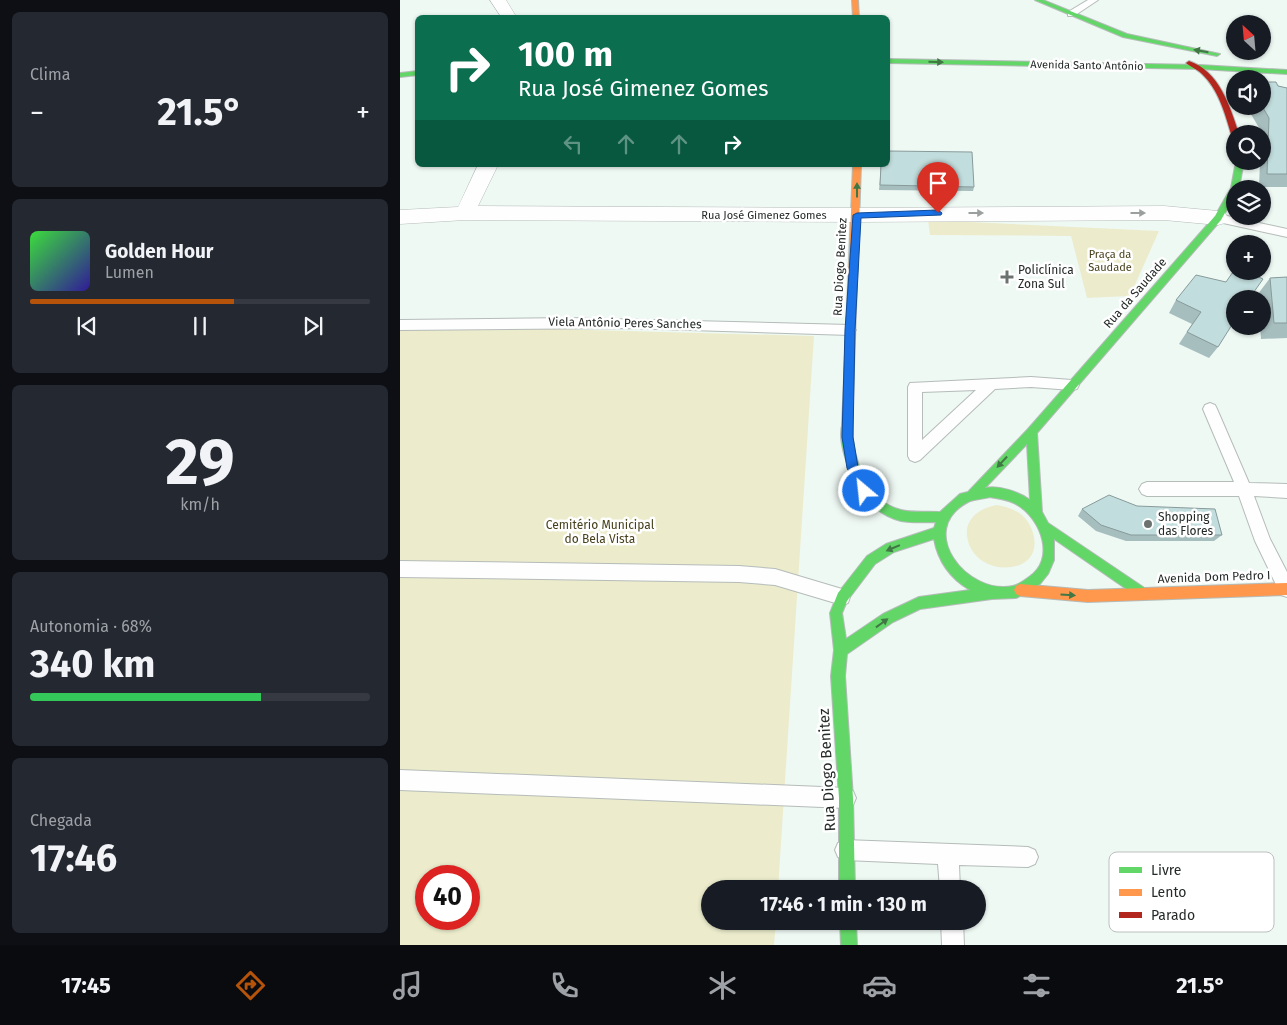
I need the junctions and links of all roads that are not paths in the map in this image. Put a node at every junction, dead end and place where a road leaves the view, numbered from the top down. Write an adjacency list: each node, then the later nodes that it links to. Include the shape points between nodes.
1 (498, 0): 6 (street)
2 (855, 0): 7 (street)
3 (1038, 0): 5 (street)
4 (1094, 0): 5 (lane)
5 (1071, 14): 8 (street)
6 (508, 15)
7 (856, 15)
8 (1126, 40): 12 (street, one-way to 8); 13 (street)
9 (1118, 55): 11 (street)
10 (890, 61): 11 (street, Avenida Santo Antônio, one-way to 11)
11 (1100, 65): 13 (street, Avenida Santo Antônio)
12 (1286, 66): 13 (street, Avenida Santo Antônio)
13 (1200, 67): 16 (street)
14 (415, 73): 15 (street)
15 (400, 75)
16 (1233, 125)
17 (487, 167): 20 (street)
18 (857, 167): 21 (street, Rua Diogo Benitez, one-way to 18)
19 (1238, 170): 23 (street, Rua da Saudade, via 1235,188)
20 (465, 213): 21 (street, Rua José Gimenez Gomes); 22 (street, Rua José Gimenez Gomes)
21 (857, 215): 23 (street, Rua José Gimenez Gomes, one-way to 23, via 1164,213); 26 (street, Rua Diogo Benitez)
22 (400, 217)
23 (1218, 218): 24 (lane); 28 (street, Rua da Saudade)
24 (1287, 233)
25 (400, 325): 26 (lane, Viela Antônio Peres Sanches, via 503,321)
26 (850, 330): 36 (street, Rua Diogo Benitez, via 848,437 852,468 864,491 880,505 897,514)
27 (991, 384): 27 (lane, via 914,387 915,456 950,423); 28 (lane)
28 (1072, 385): 30 (street, Rua da Saudade)
29 (1210, 409): 32 (lane)
30 (1032, 432): 34 (street, Rua da Saudade, one-way to 34); 35 (street)
31 (1147, 489): 32 (lane)
32 (1244, 489): 33 (lane); 40 (lane, via 1263,541)
33 (1287, 491)
34 (973, 493): 35 (street, via 1007,495); 36 (street, via 959,499)
35 (1036, 513): 37 (street)
36 (942, 517): 38 (street)
37 (1046, 527): 41 (street, via 1050,558 1043,573); 43 (street, Avenida Dom Pedro I)
38 (939, 532): 42 (street, via 939,545 945,562 957,576 973,587); 44 (street, Rua Diogo Benitez, one-way to 44, via 890,548 871,560)
39 (400, 569): 44 (lane, via 739,574 775,577)
40 (1287, 589): 43 (street, Avenida Dom Pedro I)
41 (1020, 590): 42 (street); 43 (street, Avenida Dom Pedro I, one-way to 43, via 1088,596)
42 (992, 593): 45 (street, one-way to 42, via 888,618 919,603)
43 (1142, 593)
44 (842, 597): 45 (street, Rua Diogo Benitez, via 836,613)
45 (841, 650): 47 (street, Rua Diogo Benitez, via 838,676)
46 (400, 780): 47 (lane)
47 (846, 798): 48 (street, Rua Diogo Benitez)
48 (845, 850): 49 (lane); 51 (street, Rua Diogo Benitez)
49 (948, 854): 50 (lane); 52 (lane)
50 (1028, 857)
51 (847, 880)
52 (949, 880)
53 (848, 930): 55 (street)
54 (952, 930): 56 (lane)
55 (849, 945)
56 (953, 945)

